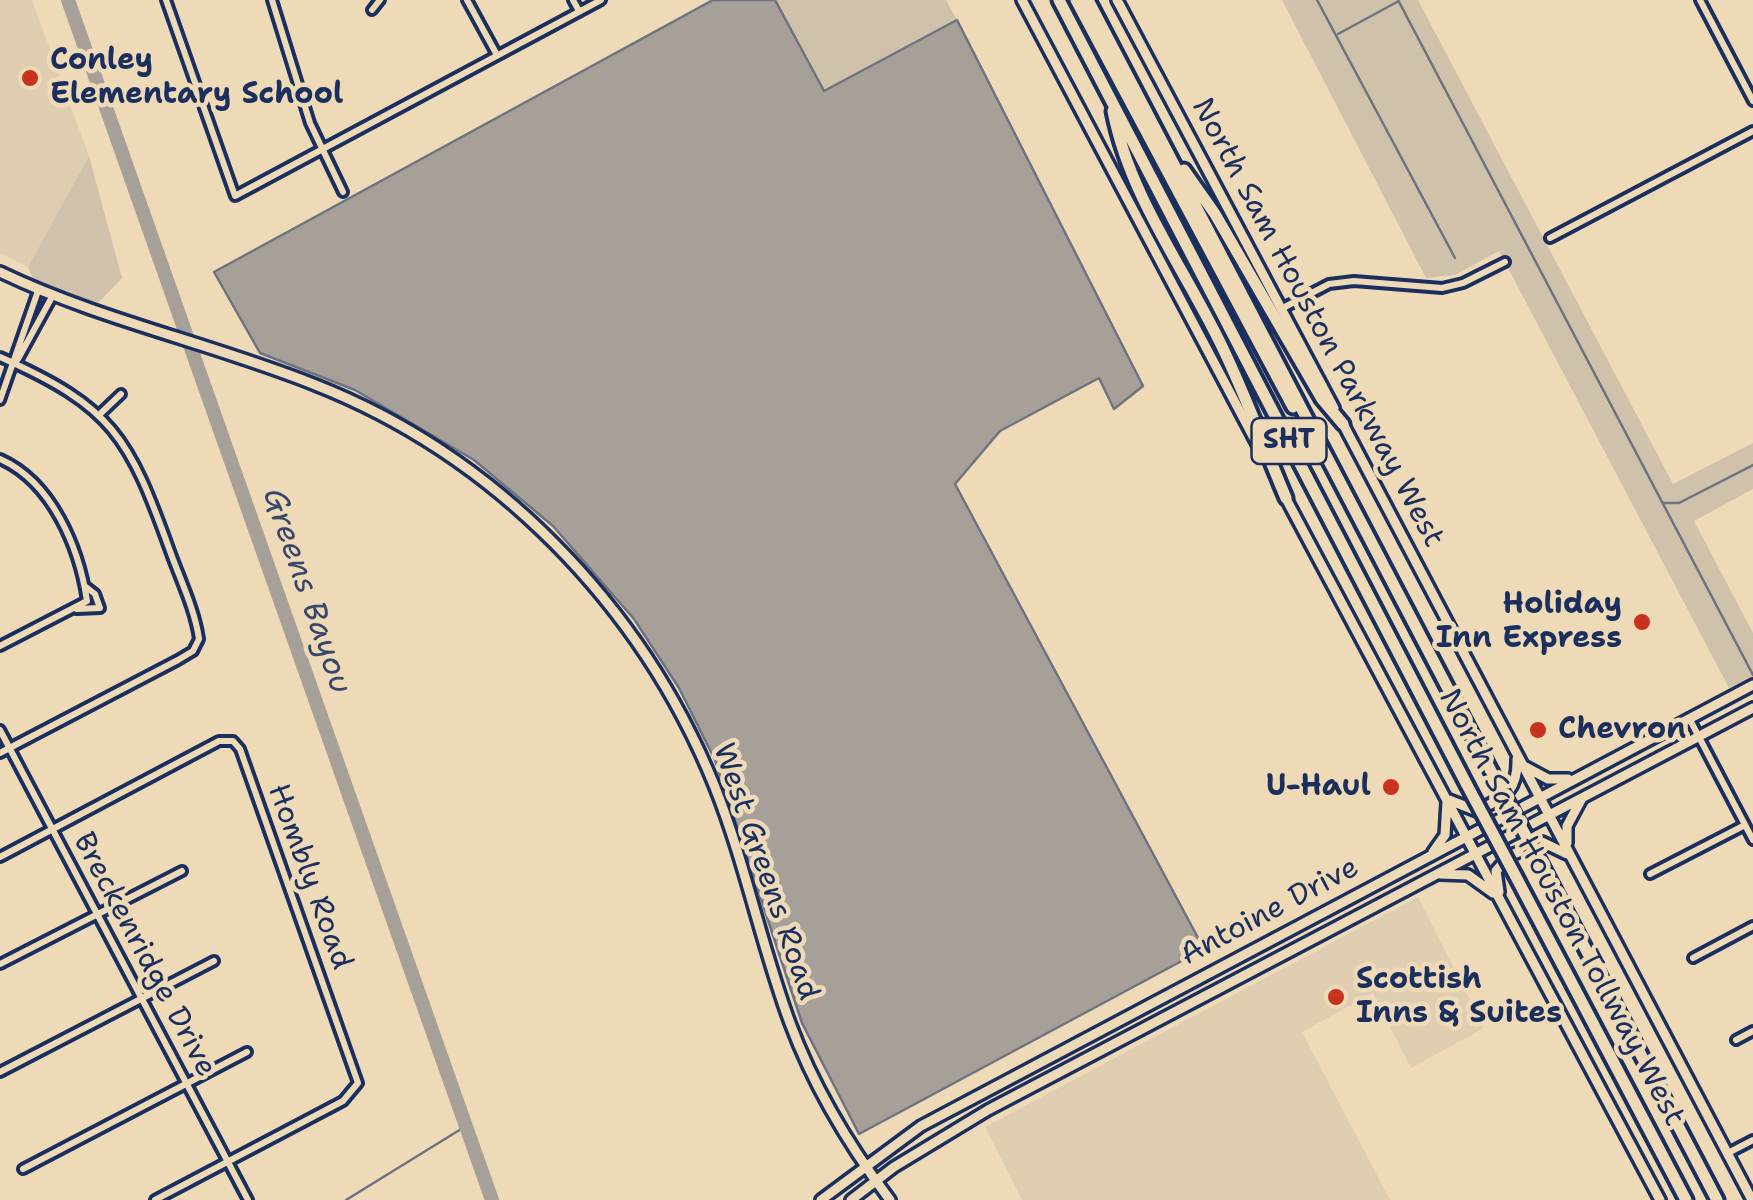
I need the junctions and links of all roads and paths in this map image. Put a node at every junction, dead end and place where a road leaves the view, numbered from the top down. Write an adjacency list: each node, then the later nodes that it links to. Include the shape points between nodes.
1 (166, 0): 20 (street, via 235,196)
2 (272, 0): 20 (street)
3 (380, 0): 13 (street)
4 (466, 0): 15 (street)
5 (573, 0): 14 (street)
6 (601, 0): 14 (street)
7 (1022, 0): 36 (main road)
8 (1059, 0): 16 (highway, North Sam Houston Tollway West / SHT)
9 (1076, 0): 35 (highway, North Sam Houston Tollway West / SHT)
10 (1088, 0): 19 (highway, North Sam Houston Tollway West / SHT)
11 (1117, 0): 27 (main road, North Sam Houston Parkway West)
12 (1700, 0): 17 (street)
13 (372, 10)
14 (579, 11): 15 (street)
15 (497, 55): 20 (street)
16 (1110, 97): 36 (highway, via 1120,144 1226,354); 96 (highway, North Sam Houston Tollway West / SHT, bridge)
17 (1753, 101)
18 (1753, 131): 22 (street)
19 (1159, 136): 33 (highway, via 1215,214); 35 (highway, North Sam Houston Tollway West / SHT)
20 (322, 150): 21 (street)
21 (343, 192)
22 (1550, 238)
23 (1505, 262): 27 (street, via 1442,288 1330,284)
24 (0, 272): 25 (main road, West Greens Road)
25 (38, 290): 26 (main road, West Greens Road); 29 (street)
26 (52, 297): 29 (street); 87 (main road, West Greens Road, via 317,385 418,436 531,520 600,594 659,676 705,764 792,1028)
27 (1281, 309): 33 (main road, North Sam Houston Parkway West)
28 (0, 358): 29 (street)
29 (14, 364): 31 (street); 32 (street, via 70,390)
30 (121, 394): 32 (street)
31 (0, 400)
32 (100, 414): 45 (street, via 141,473 199,639 193,650)
33 (1343, 424): 47 (main road, North Sam Houston Parkway West)
34 (0, 459): 37 (street, via 48,495)
35 (1338, 484): 97 (highway, North Sam Houston Tollway West / SHT, bridge)
36 (1286, 498): 51 (main road)
37 (84, 586): 38 (street, via 87,600); 38 (street, via 100,608)
38 (77, 609): 39 (street)
39 (0, 646)
40 (1753, 685): 42 (main road, Antoine Drive)
41 (1753, 708): 44 (main road, Antoine Drive)
42 (1689, 718): 44 (street); 48 (main road, Antoine Drive)
43 (0, 730): 45 (street, Breckenridge Drive)
44 (1698, 736): 49 (main road, Antoine Drive); 53 (street)
45 (10, 748): 46 (street); 54 (street, Breckenridge Drive)
46 (0, 754)
47 (1519, 761): 48 (main road, via 1548,779); 50 (main road, North Sam Houston Parkway West); 51 (main road, via 1510,794 1477,812)
48 (1575, 778): 50 (main road, Antoine Drive)
49 (1582, 797): 52 (main road, Antoine Drive); 59 (main road, via 1568,826)
50 (1538, 798): 52 (main road, North Sam Houston Parkway West); 55 (main road, Antoine Drive)
51 (1447, 799): 55 (main road); 58 (main road, via 1444,835)
52 (1548, 815): 57 (main road, Antoine Drive); 59 (main road, North Sam Houston Parkway West)
53 (1745, 825): 56 (street); 63 (street)
54 (52, 829): 60 (street); 66 (street, Breckenridge Drive); 86 (street, Hombly Road, via 219,741 240,749 358,1084 343,1102)
55 (1466, 836): 57 (main road); 58 (main road, Antoine Drive)
56 (1753, 840)
57 (1476, 853): 62 (main road, Antoine Drive); 64 (main road)
58 (1431, 854): 65 (main road, Antoine Drive)
59 (1569, 856): 64 (main road, via 1542,842 1509,856 1496,871); 85 (main road, North Sam Houston Parkway West)
60 (0, 857)
61 (182, 871): 66 (street)
62 (1434, 874): 64 (main road, via 1468,876); 67 (main road, Antoine Drive)
63 (1650, 874)
64 (1500, 898): 95 (main road)
65 (1336, 905): 67 (main road); 72 (main road, Antoine Drive)
66 (97, 913): 71 (street); 74 (street, Breckenridge Drive)
67 (1344, 922): 73 (main road, Antoine Drive)
68 (1753, 926): 69 (street)
69 (1693, 958)
70 (214, 961): 74 (street)
71 (0, 964)
72 (1216, 968): 73 (main road); 75 (main road, Antoine Drive)
73 (1225, 985): 78 (main road, Antoine Drive)
74 (141, 998): 80 (street); 81 (street, Breckenridge Drive)
75 (1100, 1030): 78 (main road); 82 (main road, Antoine Drive)
76 (1753, 1031): 77 (street)
77 (1736, 1040)
78 (1108, 1046): 83 (main road, Antoine Drive)
79 (247, 1052): 81 (street)
80 (0, 1072)
81 (186, 1084): 86 (street, Breckenridge Drive); 88 (street)
82 (980, 1094): 83 (main road); 87 (main road, Antoine Drive)
83 (988, 1110): 89 (main road, Antoine Drive)
84 (1753, 1140): 85 (street)
85 (1728, 1153): 98 (main road, North Sam Houston Parkway West)
86 (228, 1162): 90 (street); 91 (street, Breckenridge Drive)
87 (865, 1165): 89 (main road, West Greens Road); 92 (main road, Antoine Drive)
88 (23, 1169)
89 (876, 1181): 93 (main road, Antoine Drive); 94 (main road, West Greens Road)
90 (155, 1200)
91 (248, 1200)
92 (821, 1200)
93 (851, 1200)
94 (890, 1200)
95 (1660, 1200)
96 (1686, 1200)
97 (1718, 1200)
98 (1752, 1200)

